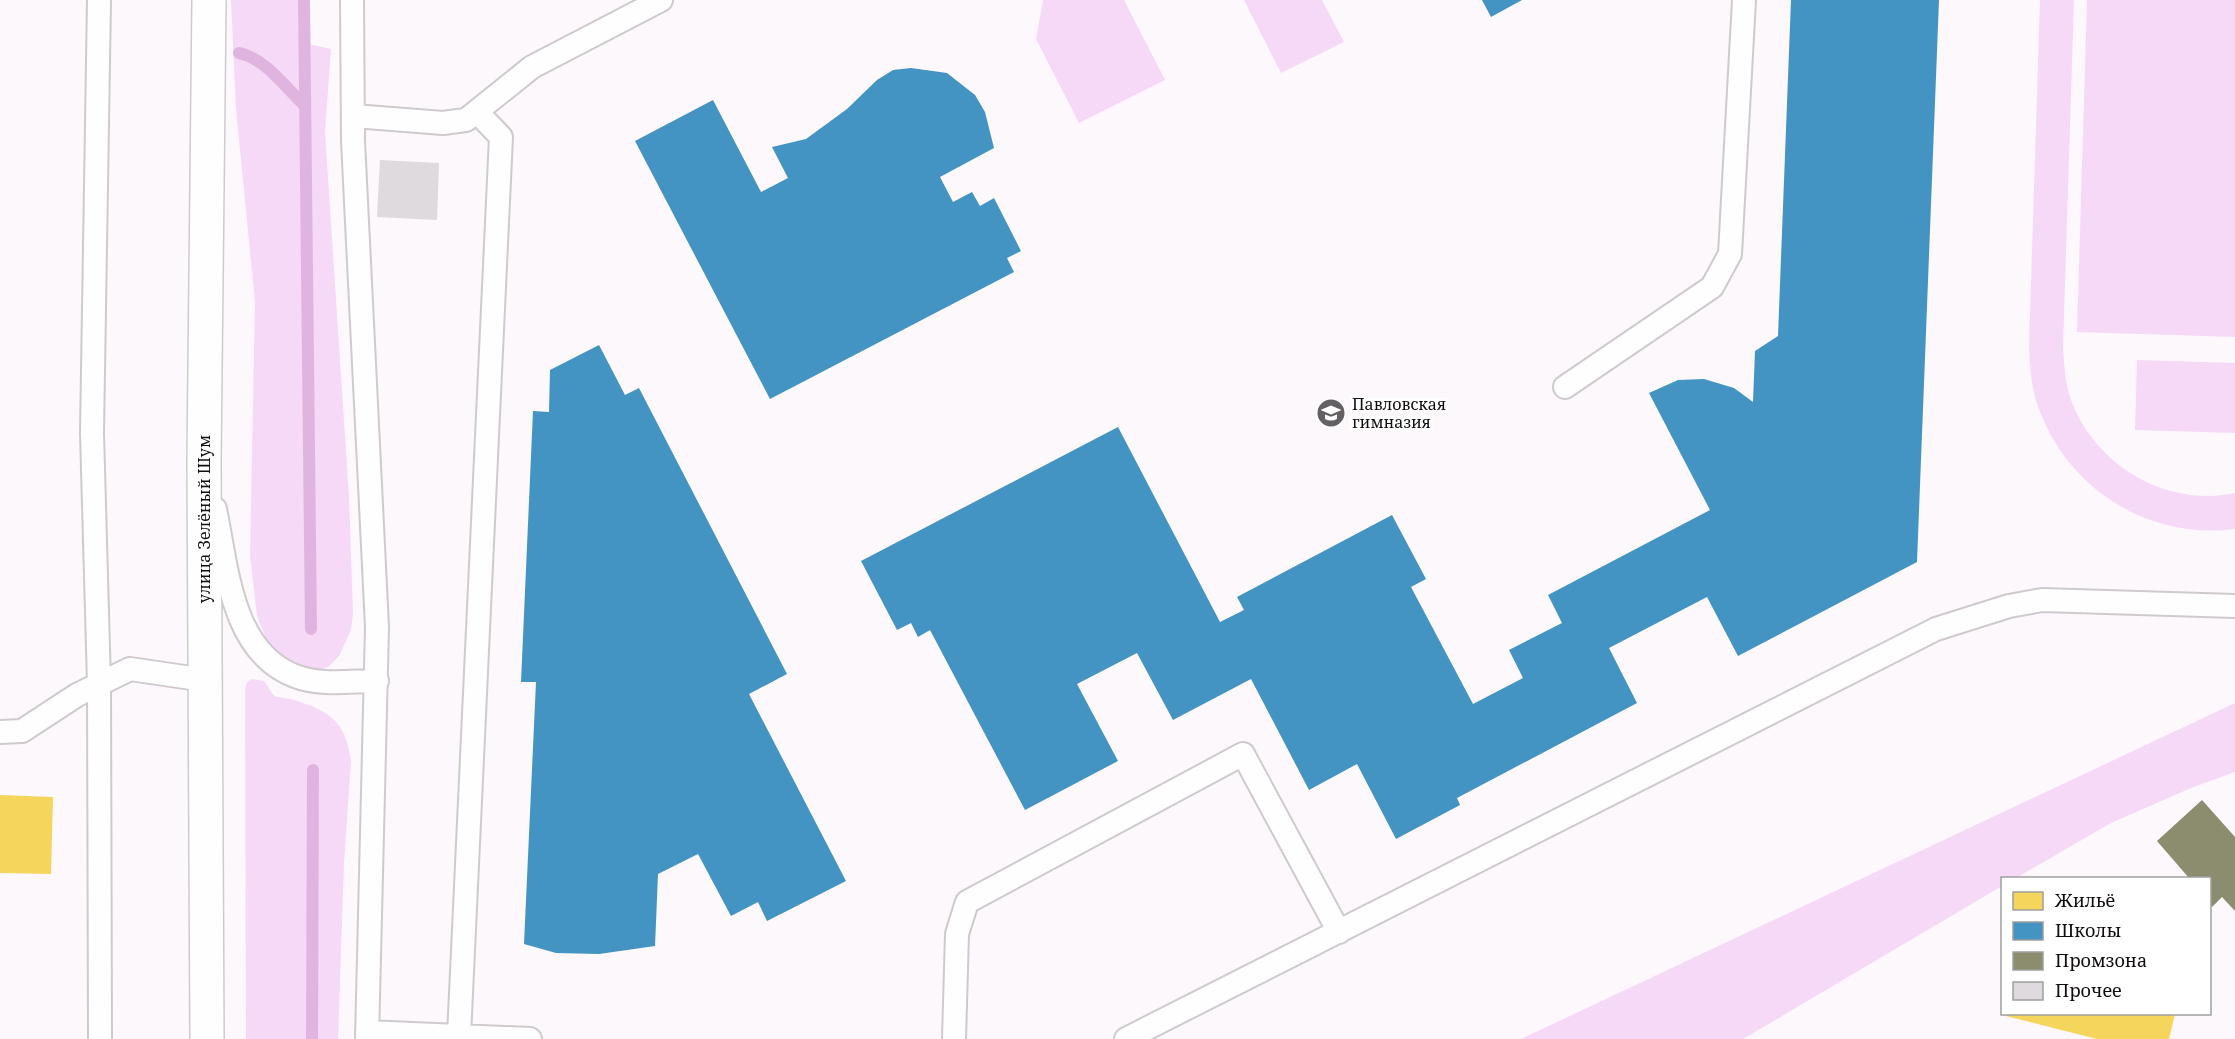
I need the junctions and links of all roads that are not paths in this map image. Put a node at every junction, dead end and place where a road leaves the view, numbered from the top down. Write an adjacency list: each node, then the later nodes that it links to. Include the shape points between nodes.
1 (99, 0): 13 (lane, via 92,433)
2 (209, 0): 9 (main road, улица Зелёный Шум)
3 (352, 0): 7 (lane)
4 (661, 0): 6 (lane, via 532,66)
5 (1744, 0): 8 (lane, via 1730,254 1712,287)
6 (477, 112): 7 (lane, via 466,120 443,123); 17 (lane, via 501,137)
7 (354, 116): 12 (lane)
8 (1565, 387)
9 (204, 461): 11 (main road, улица Зелёный Шум); 12 (lane, via 235,602 254,646 272,664 295,676 322,682)
10 (2235, 606): 15 (lane, via 2042,600 2008,606 1936,629)
11 (205, 680): 13 (lane, via 130,669); 19 (main road, улица Зелёный Шум)
12 (377, 681): 16 (lane)
13 (99, 684): 14 (lane, via 22,731); 18 (lane)
14 (0, 732)
15 (1339, 932): 21 (lane, via 1243,754 966,902 957,934); 22 (lane)
16 (367, 1036): 17 (lane)
17 (472, 1037): 20 (lane)
18 (100, 1039)
19 (207, 1039)
20 (530, 1039)
21 (954, 1039)
22 (1126, 1039)

